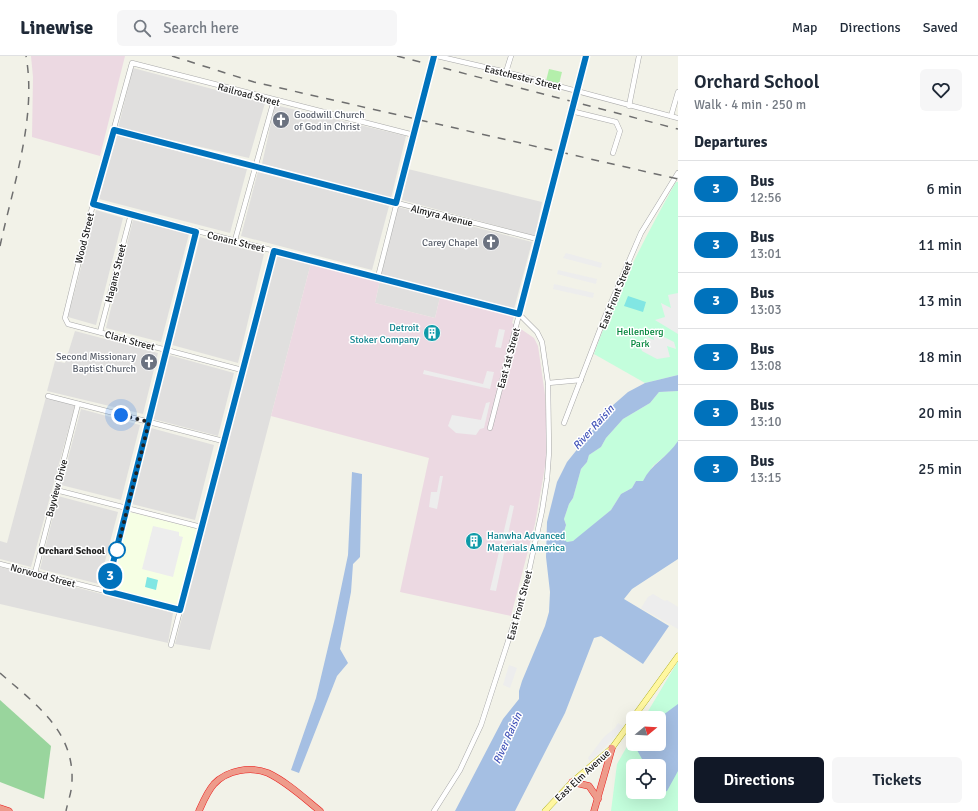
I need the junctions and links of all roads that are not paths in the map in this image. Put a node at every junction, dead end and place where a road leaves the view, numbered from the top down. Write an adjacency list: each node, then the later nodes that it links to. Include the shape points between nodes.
1 (435, 56): 6 (street, Eastchester Street); 15 (street)
2 (511, 56): 6 (street)
3 (586, 56): 7 (street, East 1st Street)
4 (639, 56): 10 (street)
5 (132, 63): 9 (street, Railroad Street); 14 (street, Wood Street)
6 (506, 72): 7 (street, Eastchester Street)
7 (576, 91): 10 (street, Eastchester Street); 11 (street, East 1st Street)
8 (678, 92): 12 (street)
9 (274, 100): 15 (street, Railroad Street); 17 (street)
10 (629, 106): 12 (street, Eastchester Street)
11 (571, 111): 16 (street, via 616,122 620,131); 23 (street, East 1st Street)
12 (671, 116): 13 (street, Eastchester Street)
13 (678, 118)
14 (114, 130): 17 (street, Almyra Avenue); 20 (street, Wood Street)
15 (414, 135): 19 (street)
16 (613, 152)
17 (256, 167): 19 (street, Almyra Avenue); 24 (street)
18 (678, 173): 32 (street, East Front Street, via 641,233)
19 (396, 203): 23 (street, Almyra Avenue); 26 (street)
20 (93, 204): 21 (street, Conant Street); 28 (street, Wood Street)
21 (131, 214): 22 (street, Conant Street); 29 (street, Hagans Street)
22 (196, 232): 24 (street, Conant Street); 30 (street)
23 (537, 239): 27 (street, East 1st Street)
24 (235, 240): 25 (street, Conant Street)
25 (274, 251): 26 (street, Conant Street); 31 (street)
26 (378, 277): 27 (street, Conant Street)
27 (519, 314): 33 (street, East Front Street, via 537,332 542,342); 38 (street, East 1st Street)
28 (66, 321): 29 (street, Clark Street, via 68,324)
29 (100, 332): 30 (street, Clark Street)
30 (167, 350): 31 (street, Clark Street); 36 (street)
31 (242, 370): 39 (street)
32 (581, 380): 33 (street); 37 (street, East Front Street)
33 (548, 383): 58 (street, East Front Street, via 547,479 525,589 481,725 460,770)
34 (48, 396): 35 (street)
35 (78, 404): 36 (street); 40 (street, Bayview Drive)
36 (149, 422): 39 (street); 41 (street)
37 (564, 423)
38 (490, 428)
39 (223, 441): 42 (street)
40 (56, 490): 41 (street); 44 (street, Bayview Drive)
41 (127, 508): 42 (street); 45 (street)
42 (201, 527): 46 (street)
43 (0, 564): 44 (street, Norwood Street)
44 (34, 573): 45 (street, Norwood Street)
45 (106, 591): 46 (street, Norwood Street)
46 (180, 610): 47 (street)
47 (171, 645)
48 (678, 656): 49 (main road, East Elm Avenue)
49 (638, 711)
50 (626, 728): 51 (main road, East Elm Avenue)
51 (612, 748): 52 (main road, East Elm Avenue); 53 (highway)
52 (572, 782): 53 (highway, via 589,786); 59 (main road, East Elm Avenue)
53 (598, 799): 60 (highway)
54 (0, 808): 55 (highway)
55 (9, 811)
56 (200, 811): 57 (highway, via 214,784 222,777 234,772 256,770 279,780)
57 (320, 811)
58 (434, 811)
59 (545, 811)
60 (594, 811)

